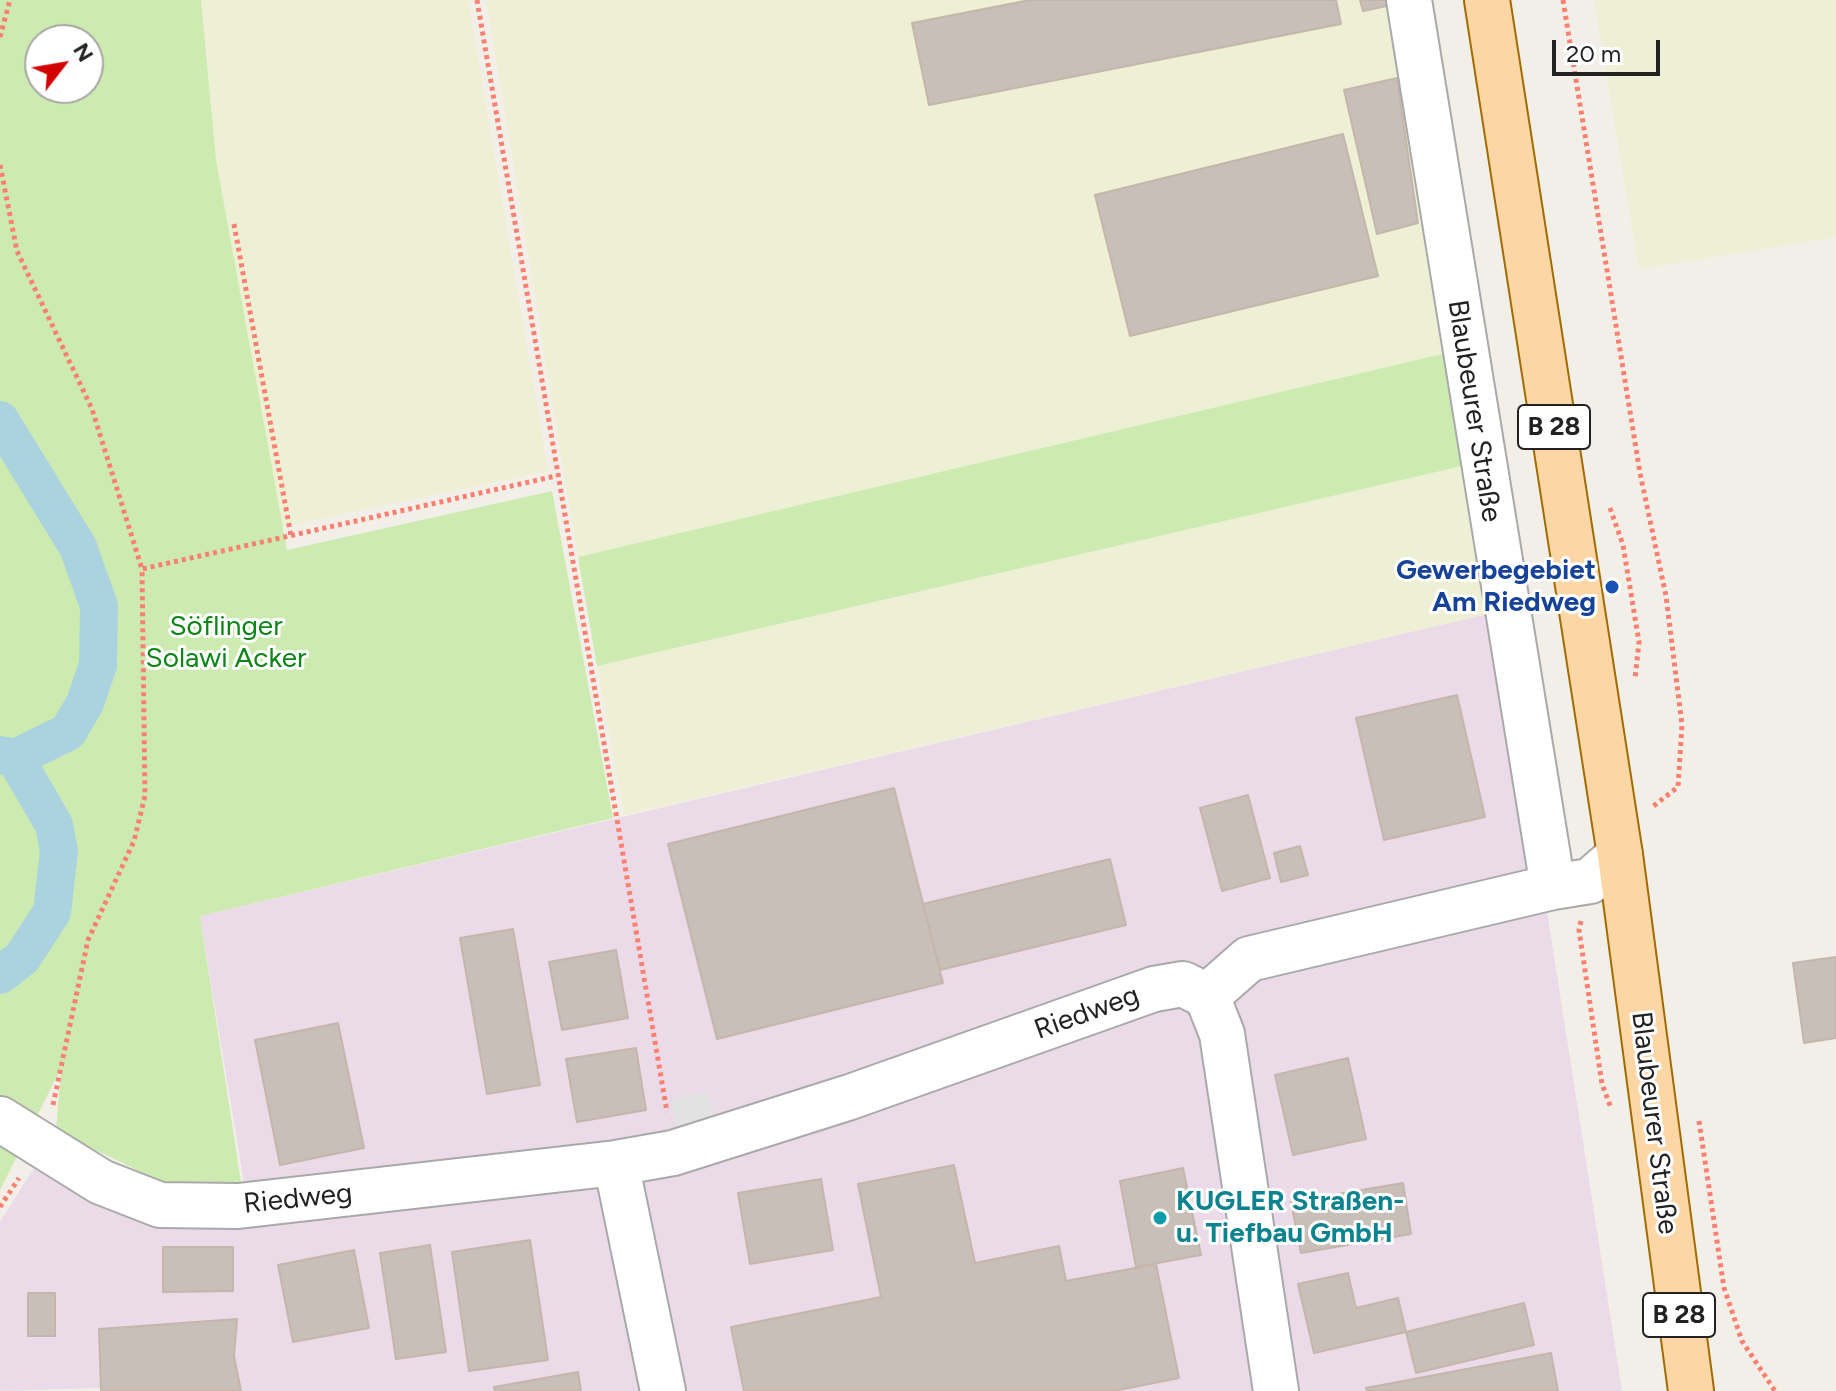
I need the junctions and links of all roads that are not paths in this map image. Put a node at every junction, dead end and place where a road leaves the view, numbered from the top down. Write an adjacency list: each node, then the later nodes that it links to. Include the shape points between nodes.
1 (1409, 0): 4 (street, Blaubeurer Straße)
2 (1487, 0): 3 (main road, Blaubeurer Straße / B 28)
3 (1618, 842): 4 (street, via 1590,881); 10 (main road, Blaubeurer Straße / B 28)
4 (1553, 887): 5 (street, via 1249,959)
5 (1207, 996): 7 (street, Riedweg, via 1183,984 1154,989 850,1097 673,1153); 9 (street, via 1222,1034)
6 (0, 1119): 7 (street, Riedweg, via 101,1182 160,1205 238,1206)
7 (616, 1163): 8 (street)
8 (663, 1391)
9 (1276, 1391)
10 (1691, 1391)

